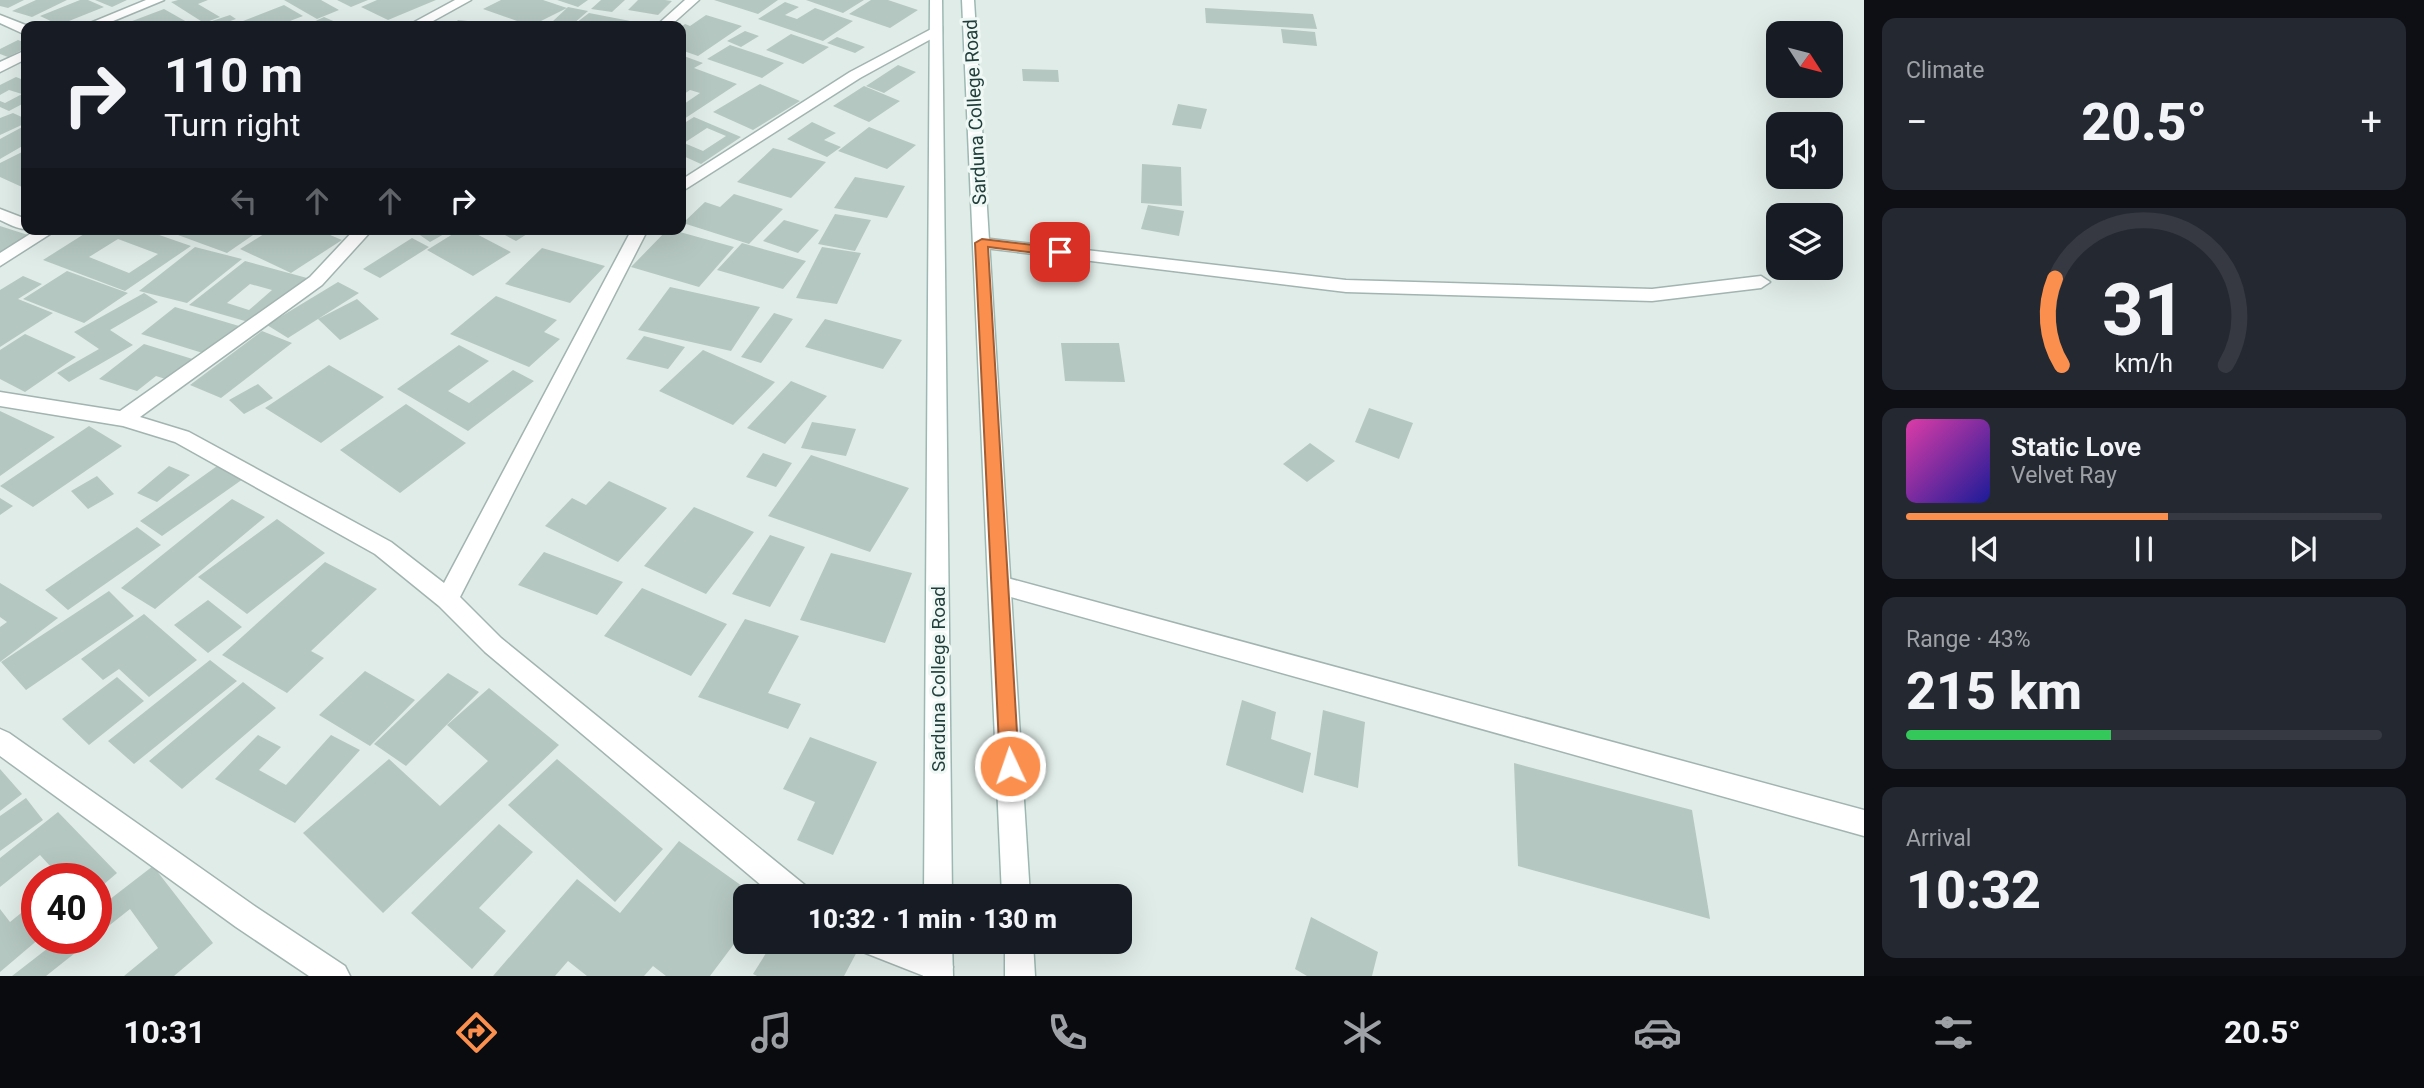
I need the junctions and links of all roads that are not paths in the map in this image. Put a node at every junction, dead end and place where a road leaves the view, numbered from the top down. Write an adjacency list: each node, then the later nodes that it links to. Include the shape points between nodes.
1 (158, 0): 7 (street)
2 (465, 0): 8 (street)
3 (693, 0): 9 (street)
4 (936, 0): 11 (street, Sarduna College Road)
5 (968, 0): 20 (street, Sarduna College Road)
6 (0, 19): 10 (street)
7 (103, 21)
8 (424, 21)
9 (668, 21)
10 (21, 27)
11 (937, 30): 14 (street, via 855,75); 30 (street, Sarduna College Road)
12 (21, 57): 13 (street)
13 (0, 68)
14 (686, 184)
15 (0, 214): 16 (street)
16 (21, 223)
17 (37, 235): 21 (street)
18 (359, 235): 24 (street, via 316,281)
19 (637, 235): 26 (street)
20 (982, 243): 22 (street, via 1346,286 1652,295); 25 (street, Sarduna College Road)
21 (0, 261)
22 (1761, 282)
23 (0, 399): 24 (street)
24 (123, 419): 26 (street, via 182,437 383,548)
25 (1000, 585): 28 (street); 31 (street, Sarduna College Road)
26 (447, 599): 29 (street, via 493,645)
27 (0, 741): 35 (street)
28 (1864, 822)
29 (782, 884)
30 (938, 884)
31 (1015, 884)
32 (914, 954): 34 (street)
33 (1019, 954): 36 (street)
34 (938, 961)
35 (335, 976)
36 (1020, 976)

